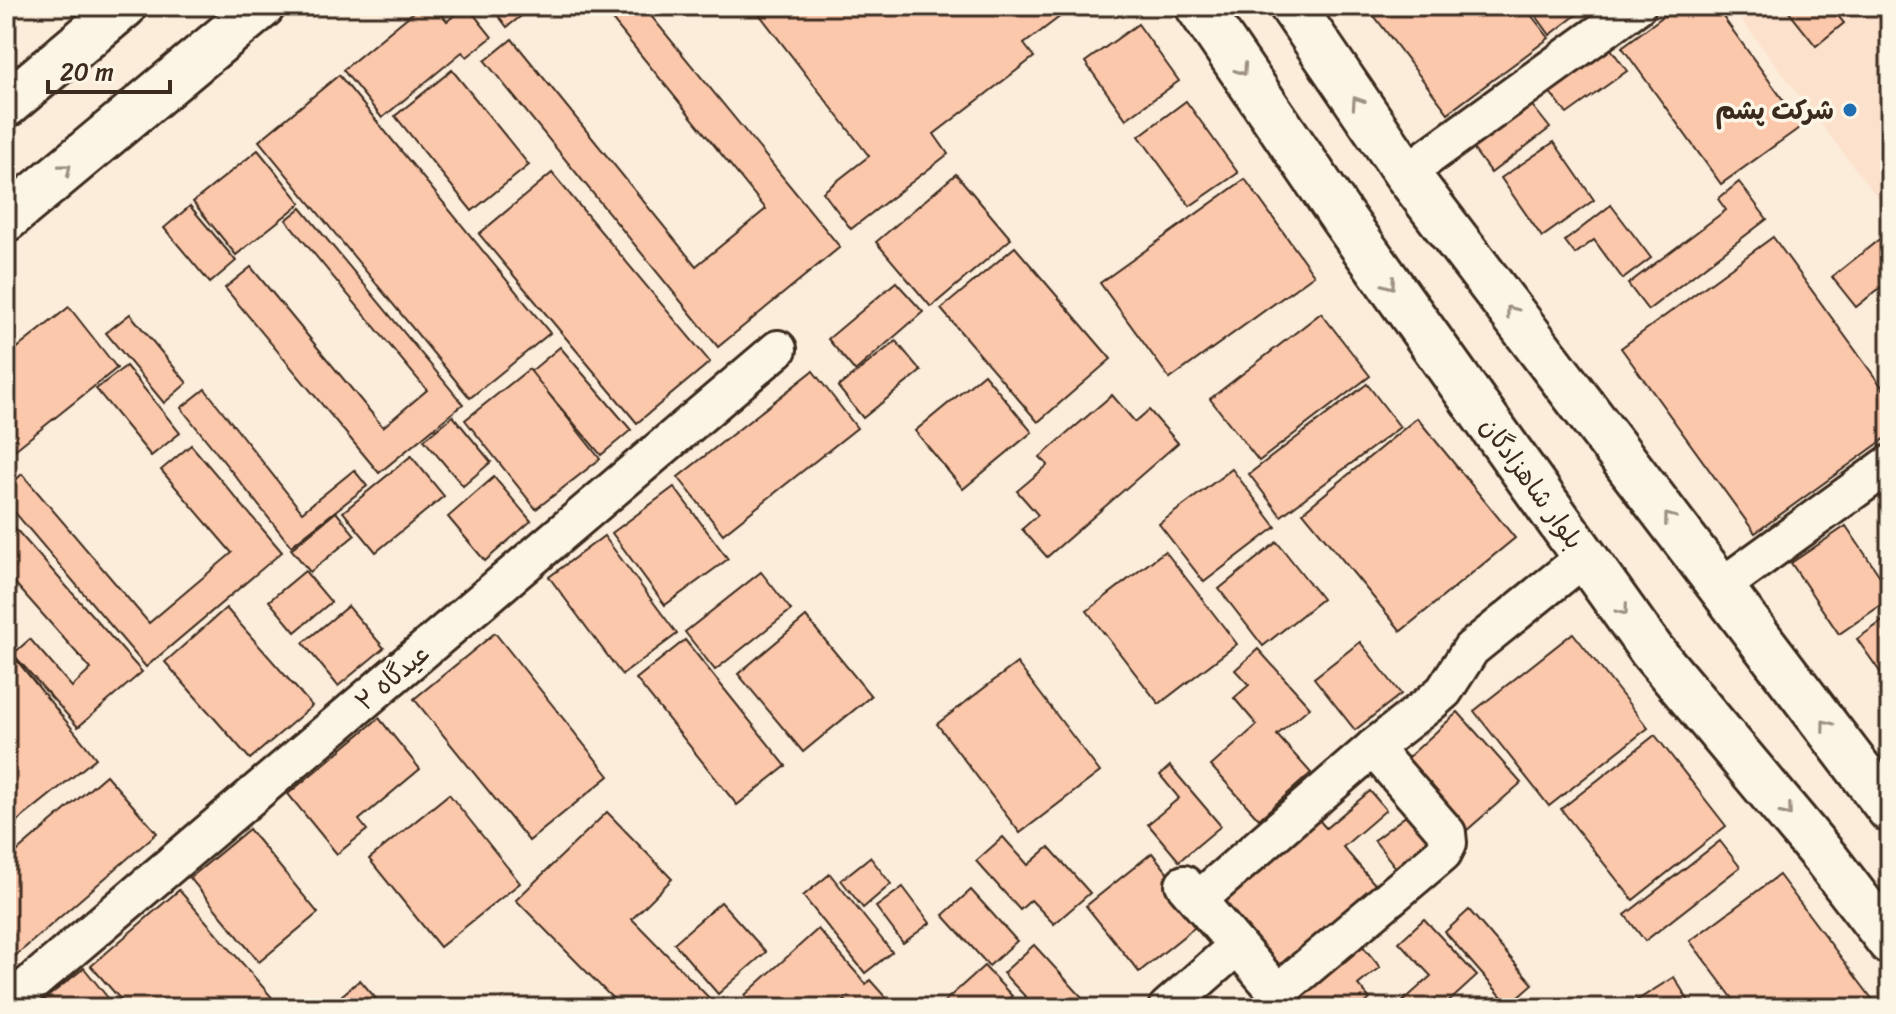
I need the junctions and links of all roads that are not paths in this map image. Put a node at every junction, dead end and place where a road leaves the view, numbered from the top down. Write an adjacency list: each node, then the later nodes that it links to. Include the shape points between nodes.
1 (124, 6): 6 (main road)
2 (262, 6): 8 (main road, one-way to 2)
3 (1198, 6): 11 (main road, بلوار شاهزادگان, one-way to 11)
4 (1292, 6): 7 (main road, one-way to 4)
5 (1637, 6): 7 (street)
6 (6, 105)
7 (1406, 173): 12 (main road, one-way to 7)
8 (6, 219)
9 (778, 349): 17 (street, عیدگاه ۲)
10 (1890, 464): 12 (street)
11 (1585, 557): 13 (street, via 1478,643 1444,691); 15 (main road, بلوار شاهزادگان, one-way to 15, via 1652,651)
12 (1721, 587): 14 (main road, one-way to 12)
13 (1373, 748): 16 (street, via 1190,892); 16 (street, via 1447,833 1443,853 1284,987 1270,984)
14 (1890, 810)
15 (1890, 942)
16 (1237, 946): 18 (street)
17 (6, 1005)
18 (1167, 1008)

